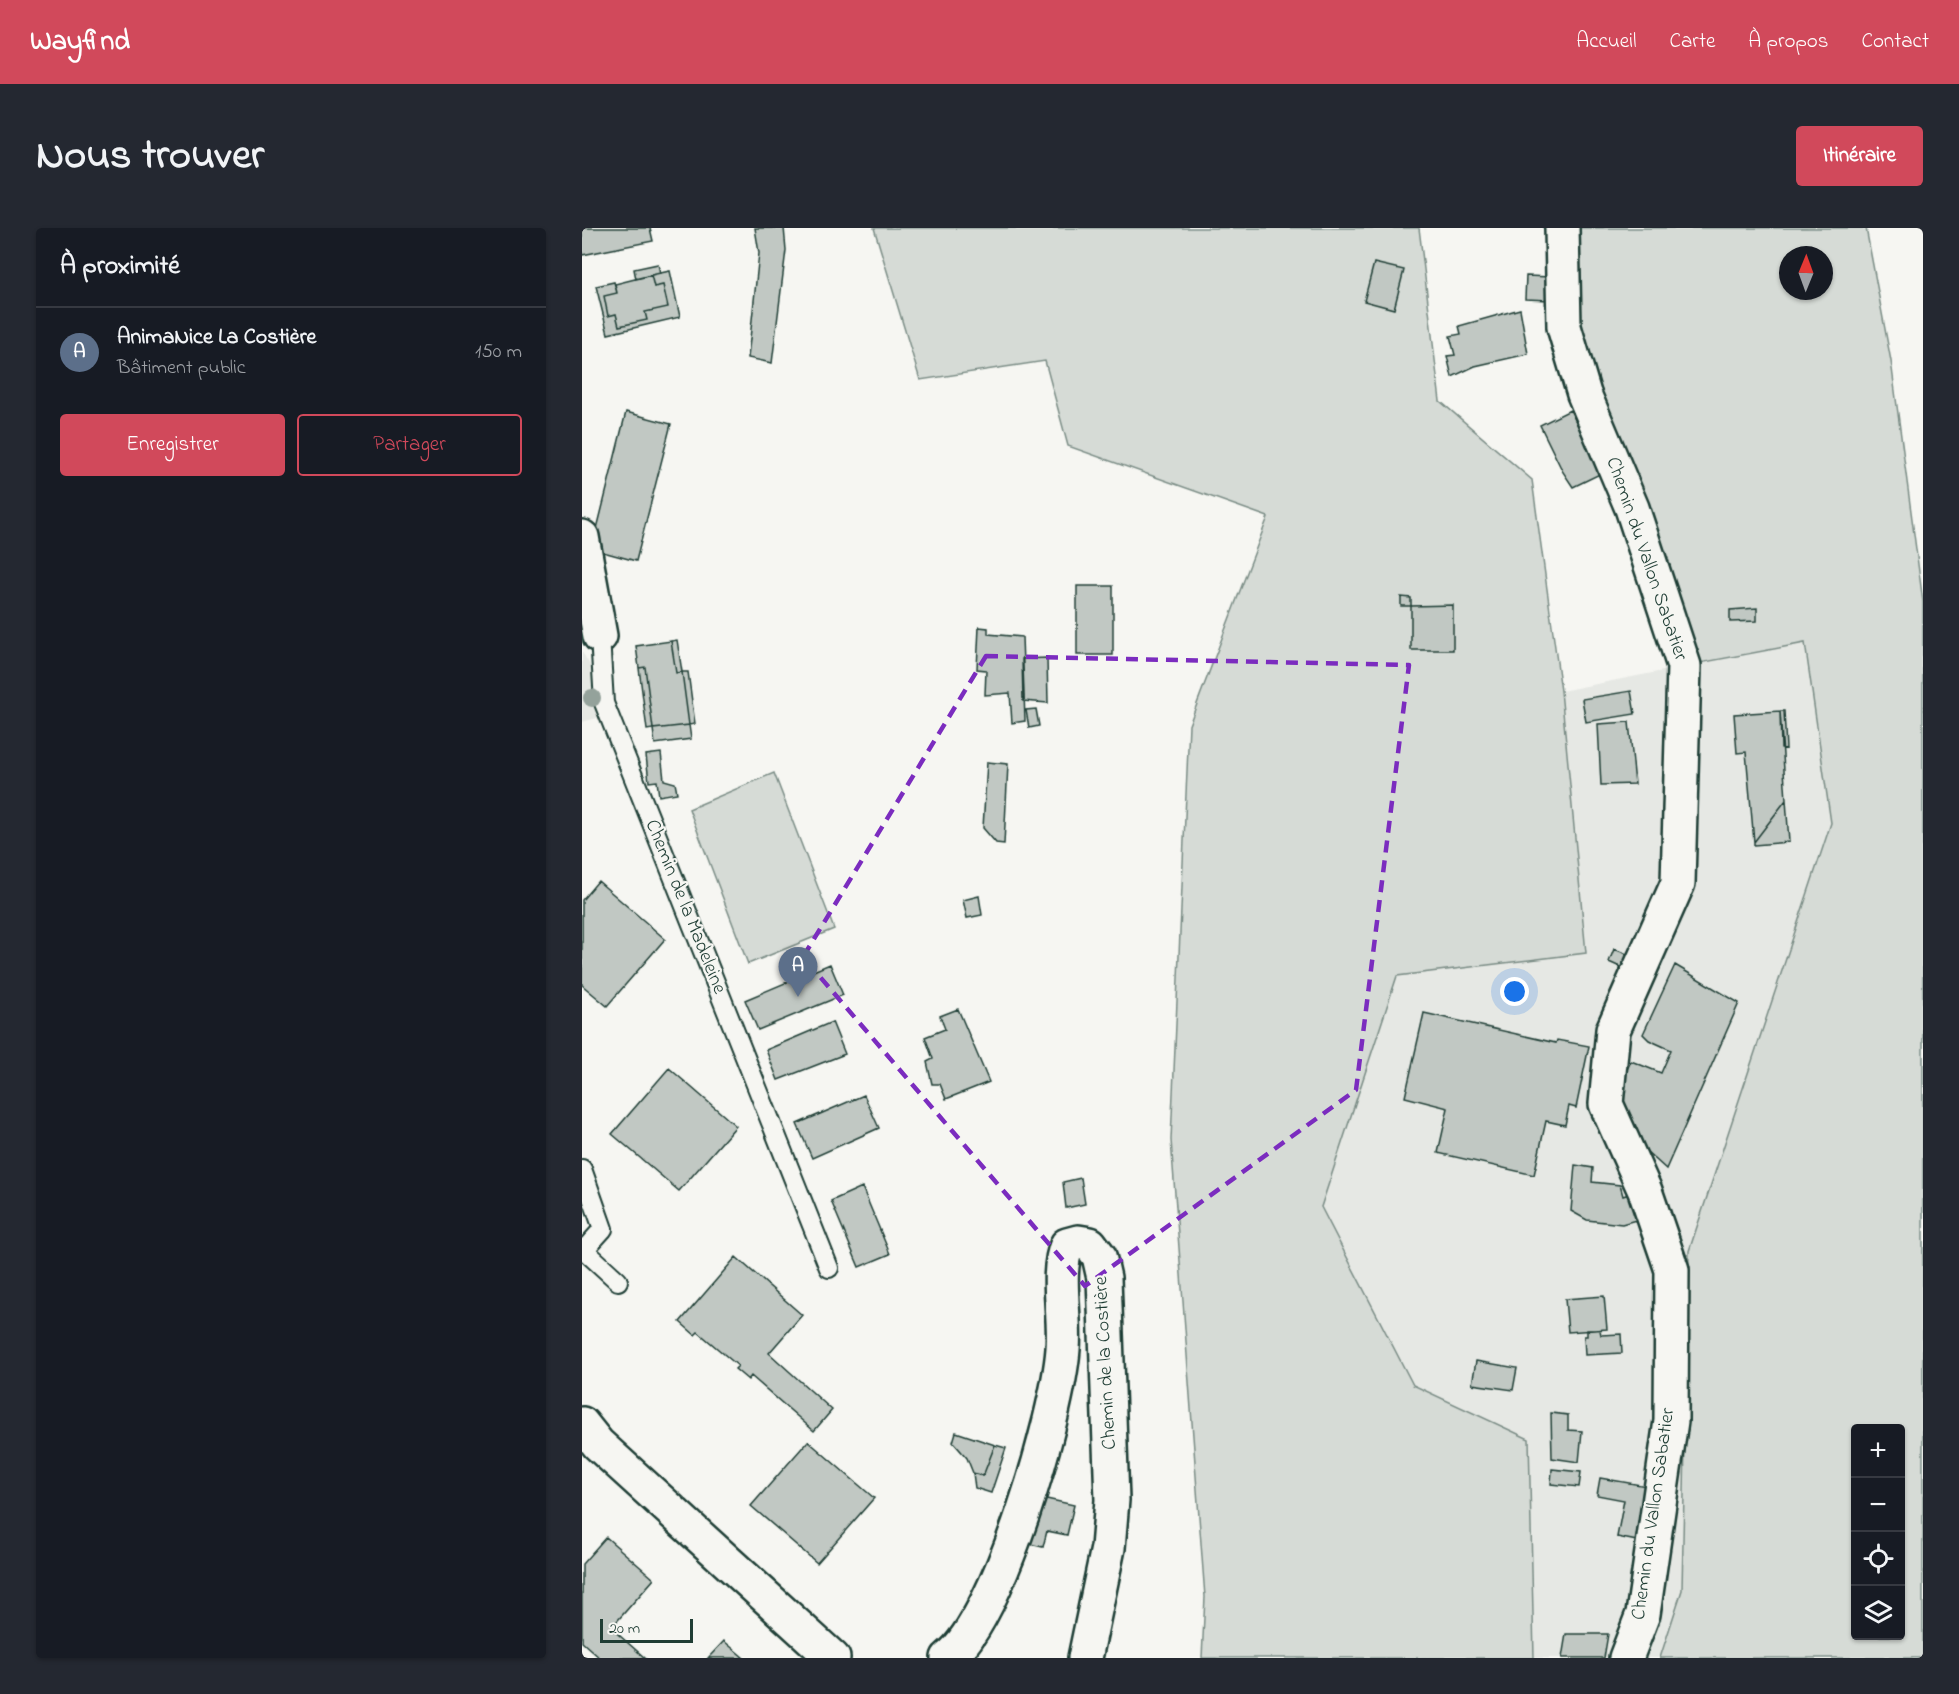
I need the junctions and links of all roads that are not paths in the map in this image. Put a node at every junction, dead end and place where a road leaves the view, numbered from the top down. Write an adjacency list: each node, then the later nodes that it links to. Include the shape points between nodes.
1 (1562, 228): 12 (street, Chemin du Vallon Sabatier, via 1564,327 1584,394 1632,508 1684,666 1678,883 1613,1030 1606,1104 1645,1191 1672,1270 1671,1421 1643,1614)
2 (582, 537): 3 (street, Chemin de la Madeleine)
3 (600, 636): 6 (lane, Chemin de la Madeleine, via 604,703)
4 (582, 1169): 5 (lane, via 603,1229)
5 (583, 1249): 7 (lane)
6 (829, 1268)
7 (618, 1281)
8 (582, 1424): 9 (street, via 598,1444)
9 (833, 1658)
10 (948, 1658): 11 (street, Chemin de la Costière, via 986,1608 1049,1427 1063,1351 1061,1260 1067,1245 1078,1242 1090,1244 1099,1256 1104,1278 1112,1500 1108,1548)
11 (1084, 1658)
12 (1626, 1658)

